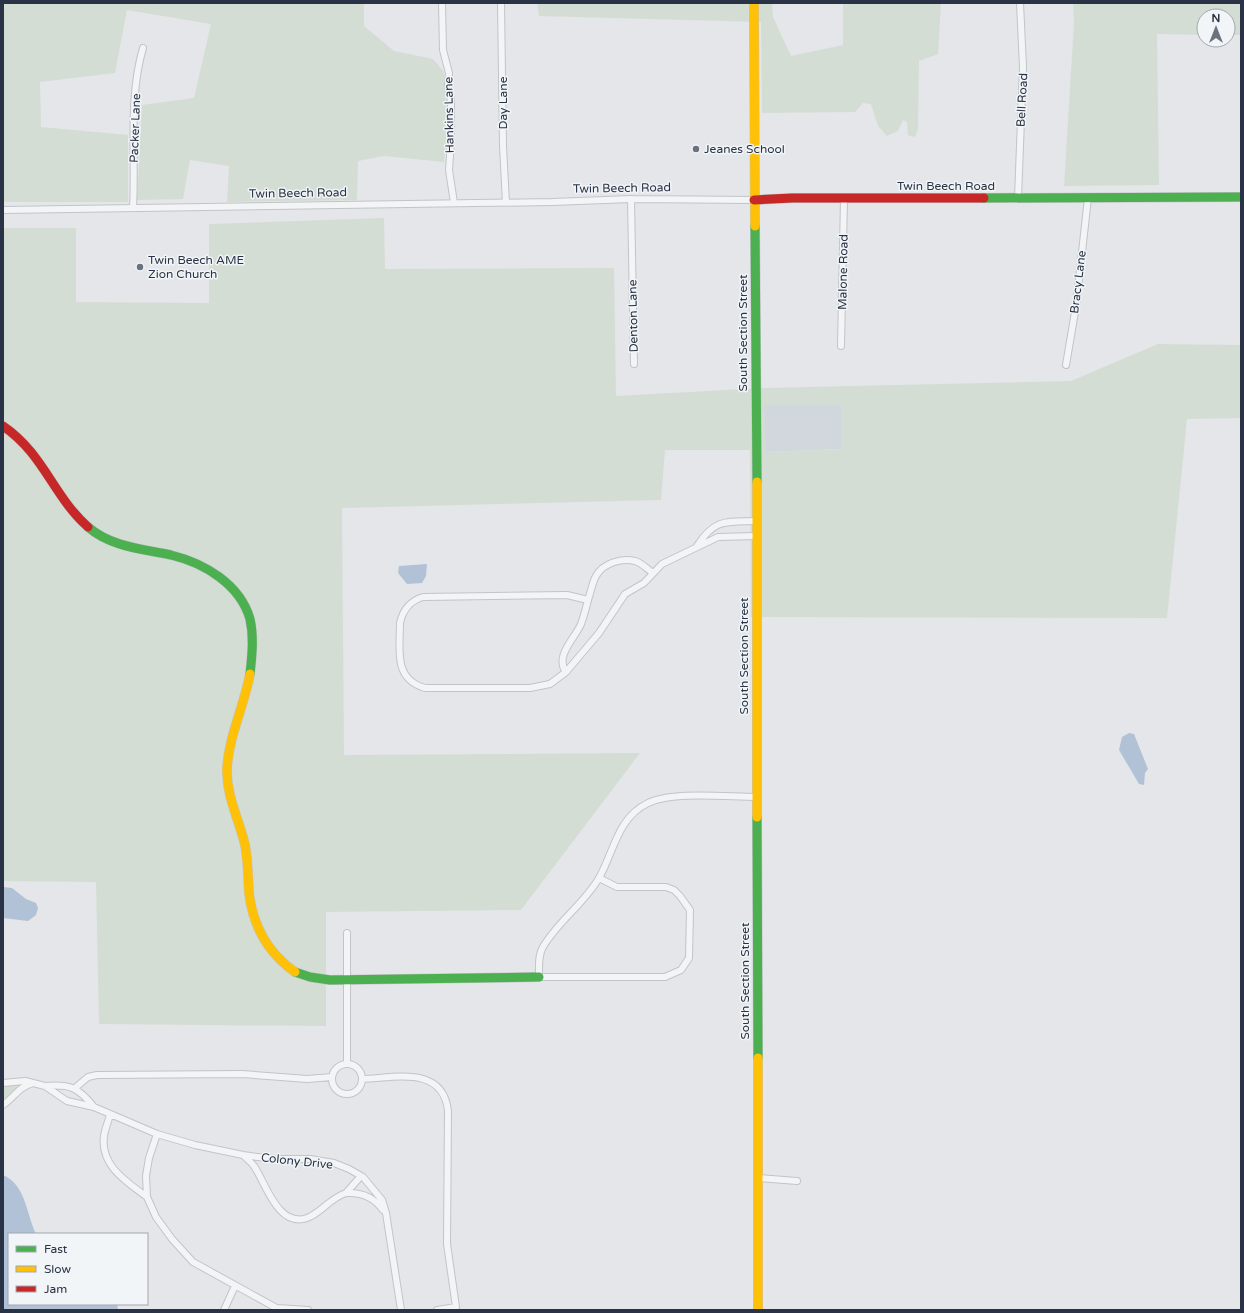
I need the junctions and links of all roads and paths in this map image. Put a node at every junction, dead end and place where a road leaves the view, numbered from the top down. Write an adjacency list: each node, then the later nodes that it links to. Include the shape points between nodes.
1 (442, 3): 12 (street, Hankins Lane, via 443,50 449,73 451,102 449,170)
2 (500, 3): 13 (street, Day Lane)
3 (754, 3): 11 (street, South Section Street)
4 (1020, 3): 7 (street, Bell Road, via 1023,67)
5 (143, 48): 14 (street, Packer Lane, via 136,90)
6 (1241, 197): 8 (street, Twin Beech Road)
7 (1018, 198): 8 (street, Twin Beech Road); 10 (street, Twin Beech Road)
8 (1088, 198): 18 (street, Bracy Lane, via 1076,306)
9 (631, 199): 11 (street, Twin Beech Road); 13 (street, Twin Beech Road); 17 (street, Denton Lane)
10 (844, 199): 11 (street, Twin Beech Road); 16 (street, Malone Road)
11 (754, 200): 20 (street, South Section Street)
12 (454, 203): 13 (street, Twin Beech Road); 14 (street, Twin Beech Road)
13 (506, 203)
14 (132, 208): 15 (street, Twin Beech Road)
15 (3, 210)
16 (841, 346)
17 (634, 364)
18 (1066, 365)
19 (3, 426): 30 (street, via 20,437 72,513 93,530 118,543 181,556 204,565 226,582 244,604 251,630 254,657 226,774 231,804 245,845 249,901 253,916 262,938 293,971 311,978)
20 (757, 521): 21 (street, South Section Street); 22 (street, via 718,524 707,531)
21 (756, 536): 22 (street, via 718,537); 26 (street, South Section Street)
22 (697, 546): 23 (street, via 662,564)
23 (653, 573): 24 (street, via 634,561 617,561 609,564 596,575); 25 (street, via 625,594 599,633)
24 (588, 600): 25 (street, via 581,624 568,644 564,666); 25 (street, via 567,595 423,597 410,603 401,616 400,666 406,677 419,687 530,688 550,684)
25 (566, 672)
26 (756, 797): 27 (street, via 673,796 648,803 633,813 626,822); 44 (street, South Section Street)
27 (599, 878): 29 (street, via 579,906 542,948); 29 (street, via 617,887 666,887 674,890 690,910 689,958 681,970 665,977)
28 (347, 933): 30 (street)
29 (539, 977): 30 (street)
30 (347, 979): 31 (street)
31 (346, 1064): 32 (street, via 338,1067); 33 (street, via 355,1066)
32 (332, 1078): 33 (street, via 334,1087 347,1094 356,1091); 37 (street, via 307,1079 242,1074 97,1075 88,1077)
33 (362, 1079): 54 (street, via 420,1078 432,1081 446,1098 447,1244 456,1307)
34 (3, 1083): 35 (street, Colony Drive)
35 (33, 1083): 36 (street, Colony Drive); 38 (street, via 20,1088)
36 (45, 1086): 37 (street, Colony Drive, via 67,1085); 39 (street, Colony Drive, via 68,1101)
37 (75, 1088): 39 (street, Colony Drive, via 85,1095)
38 (3, 1105)
39 (94, 1107): 40 (street, Colony Drive)
40 (110, 1115): 41 (street, Colony Drive); 47 (street, via 104,1136 104,1149 109,1163 120,1176)
41 (157, 1134): 42 (street, Colony Drive); 47 (street, via 146,1176)
42 (243, 1155): 43 (street, Colony Drive, via 334,1163); 46 (street, via 253,1165 278,1209 292,1219 307,1218 336,1197)
43 (361, 1176): 46 (street); 48 (street, Colony Drive, via 382,1200)
44 (758, 1178): 45 (street); 55 (street, South Section Street)
45 (797, 1181)
46 (346, 1193): 48 (street, via 356,1192 367,1196 379,1204)
47 (147, 1198): 49 (street, via 156,1217 193,1262)
48 (386, 1213): 53 (street, Colony Drive)
49 (235, 1286): 50 (street); 51 (street)
50 (279, 1309): 52 (street)
51 (224, 1310)
52 (308, 1310)
53 (401, 1310)
54 (437, 1310)
55 (758, 1310)

